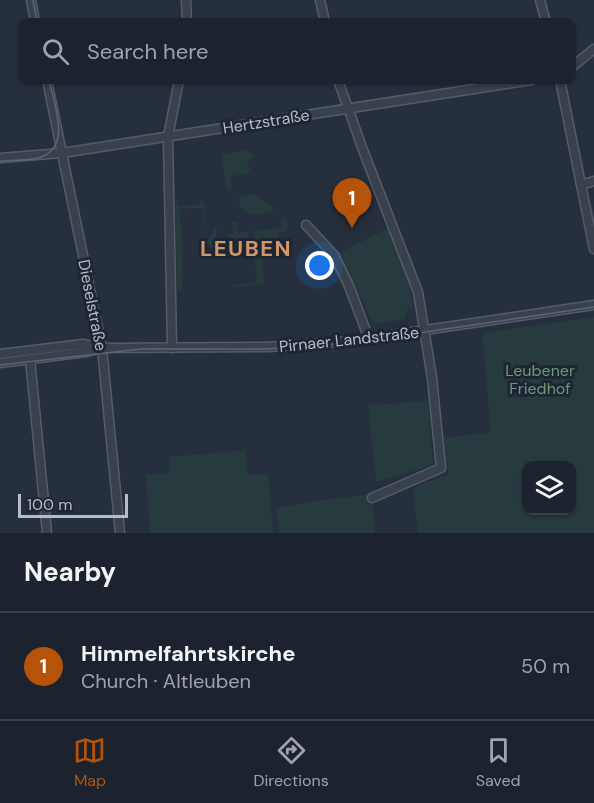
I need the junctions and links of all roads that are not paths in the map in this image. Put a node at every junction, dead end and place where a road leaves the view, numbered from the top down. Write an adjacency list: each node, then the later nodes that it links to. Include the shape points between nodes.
1 (31, 0): 5 (street)
2 (186, 0): 6 (street)
3 (320, 0): 7 (street)
4 (541, 0): 8 (street)
5 (34, 18)
6 (187, 18)
7 (324, 18)
8 (545, 18)
9 (594, 49): 10 (street)
10 (576, 65)
11 (48, 84): 18 (street, Dieselstraße)
12 (178, 84): 17 (street)
13 (339, 84): 16 (street)
14 (505, 84): 16 (street, Hertzstraße)
15 (561, 84): 21 (street)
16 (348, 108): 17 (street, Hertzstraße); 25 (street, via 418,292)
17 (168, 137): 18 (street, Hertzstraße); 28 (street)
18 (62, 153): 19 (street, Hertzstraße); 27 (street, Dieselstraße)
19 (0, 158)
20 (594, 181): 21 (street)
21 (580, 185): 23 (street)
22 (306, 225): 26 (street, via 334,255)
23 (594, 249)
24 (594, 305): 25 (street, Pirnaer Landstraße)
25 (425, 331): 26 (street, Pirnaer Landstraße); 32 (street, via 441,468)
26 (369, 339): 28 (street, Pirnaer Landstraße, via 267,347)
27 (102, 348): 28 (street, Pirnaer Landstraße); 29 (street, Pirnaer Landstraße, via 84,344); 30 (street, Pirnaer Landstraße); 34 (street, Dieselstraße)
28 (172, 348)
29 (0, 354)
30 (30, 359): 31 (street, Pirnaer Landstraße); 33 (street)
31 (0, 363)
32 (372, 498)
33 (47, 533)
34 (120, 533)

